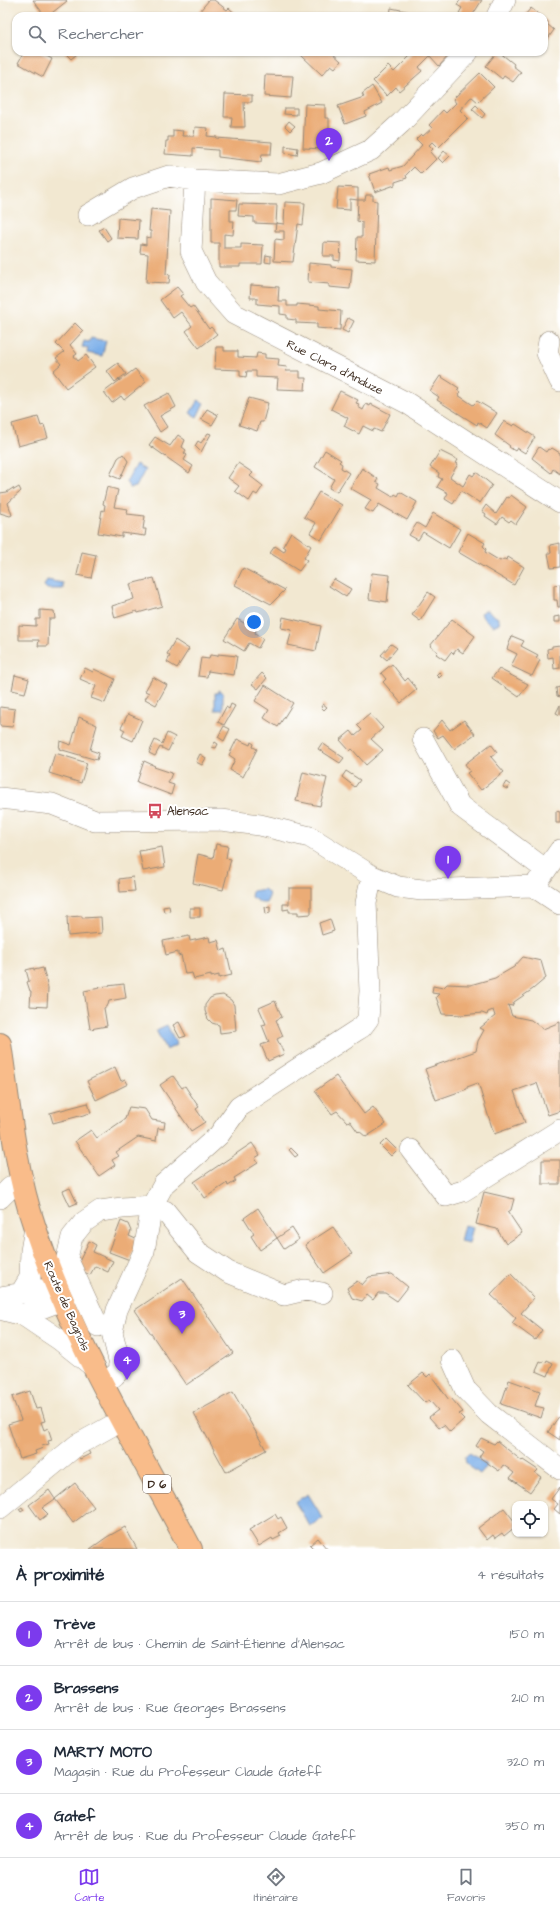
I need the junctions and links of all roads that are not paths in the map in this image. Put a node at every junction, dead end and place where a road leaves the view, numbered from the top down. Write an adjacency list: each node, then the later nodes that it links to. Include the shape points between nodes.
1 (505, 0): 2 (street)
2 (499, 12)
3 (464, 56): 4 (street, via 401,123 371,150 321,173 278,184)
4 (195, 180): 5 (street, via 169,176 132,188); 8 (street, Rue Clara d'Anduze, via 191,251 206,282 234,314 407,403)
5 (88, 215)
6 (549, 341): 7 (street, via 547,353)
7 (560, 381)
8 (560, 502)
9 (423, 739): 12 (street, via 460,806)
10 (0, 798): 13 (street, via 52,804 95,821 221,820 260,825 310,837)
11 (560, 850): 12 (street)
12 (546, 870): 14 (street)
13 (372, 876): 14 (street, via 398,887 422,890); 21 (street, via 366,903 370,991 368,1019 362,1027 240,1107 219,1135 164,1184)
14 (533, 886): 15 (street)
15 (560, 904)
16 (0, 1044): 19 (main road, Route de Bagnols / D 6)
17 (560, 1130): 18 (street, via 463,1191 446,1196)
18 (411, 1150)
19 (23, 1180): 20 (street); 22 (main road, Route de Bagnols / D 6)
20 (0, 1198)
21 (152, 1206): 23 (street, via 165,1211 198,1252 228,1272 284,1295 305,1290); 26 (street, via 100,1212 84,1222 72,1237 67,1258); 28 (street, via 144,1251 118,1310 112,1332 121,1368 115,1375)
22 (35, 1228): 24 (main road, Route de Bagnols / D 6); 25 (street, via 30,1278)
23 (322, 1293)
24 (60, 1294): 25 (street, via 52,1304); 28 (main road, Route de Bagnols / D 6)
25 (12, 1303): 28 (street, via 60,1340)
26 (98, 1326)
27 (452, 1360): 30 (street, via 465,1390 489,1414)
28 (100, 1376): 29 (main road, Route de Bagnols / D 6)
29 (122, 1420): 31 (street, via 77,1445); 32 (main road, Route de Bagnols / D 6)
30 (560, 1469)
31 (0, 1508)
32 (192, 1549)

